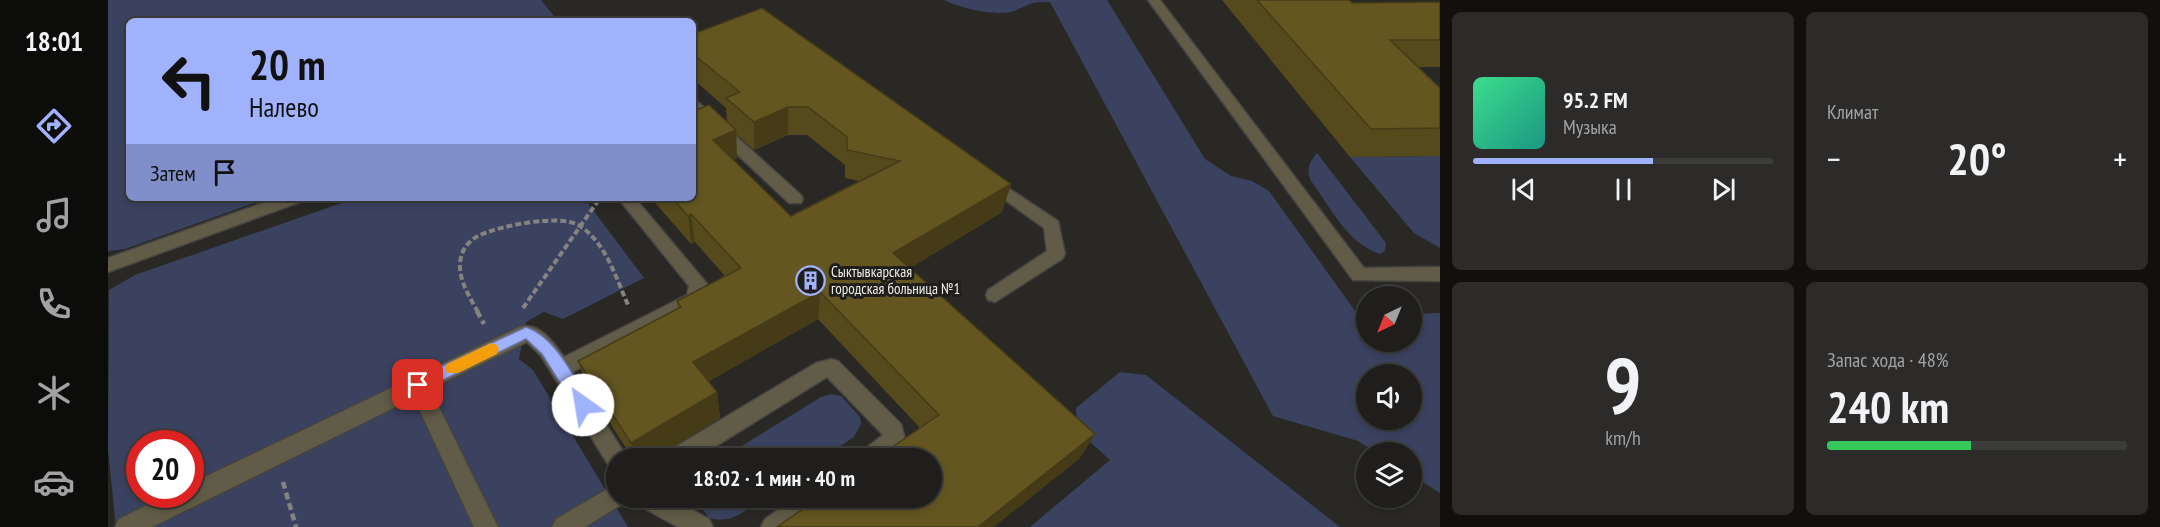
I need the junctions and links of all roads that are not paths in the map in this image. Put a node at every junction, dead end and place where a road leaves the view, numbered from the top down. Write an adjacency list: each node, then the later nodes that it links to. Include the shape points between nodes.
1 (1154, 0): 8 (lane, via 1359,275)
2 (699, 120): 4 (lane)
3 (978, 172): 9 (lane, via 1052,225 1056,254)
4 (795, 199)
5 (286, 201): 7 (lane)
6 (629, 201): 10 (lane, via 699,285 695,299)
7 (108, 266)
8 (1440, 274)
9 (995, 295)
10 (560, 369): 11 (lane, via 543,345 526,333); 12 (lane)
11 (418, 385): 18 (lane); 19 (lane)
12 (610, 448)
13 (693, 448): 14 (lane, via 831,367 893,431 894,439)
14 (883, 448)
15 (606, 501): 20 (lane)
16 (666, 508): 21 (lane)
17 (800, 508): 22 (lane)
18 (127, 527)
19 (486, 527)
20 (564, 527)
21 (701, 527)
22 (773, 527)

